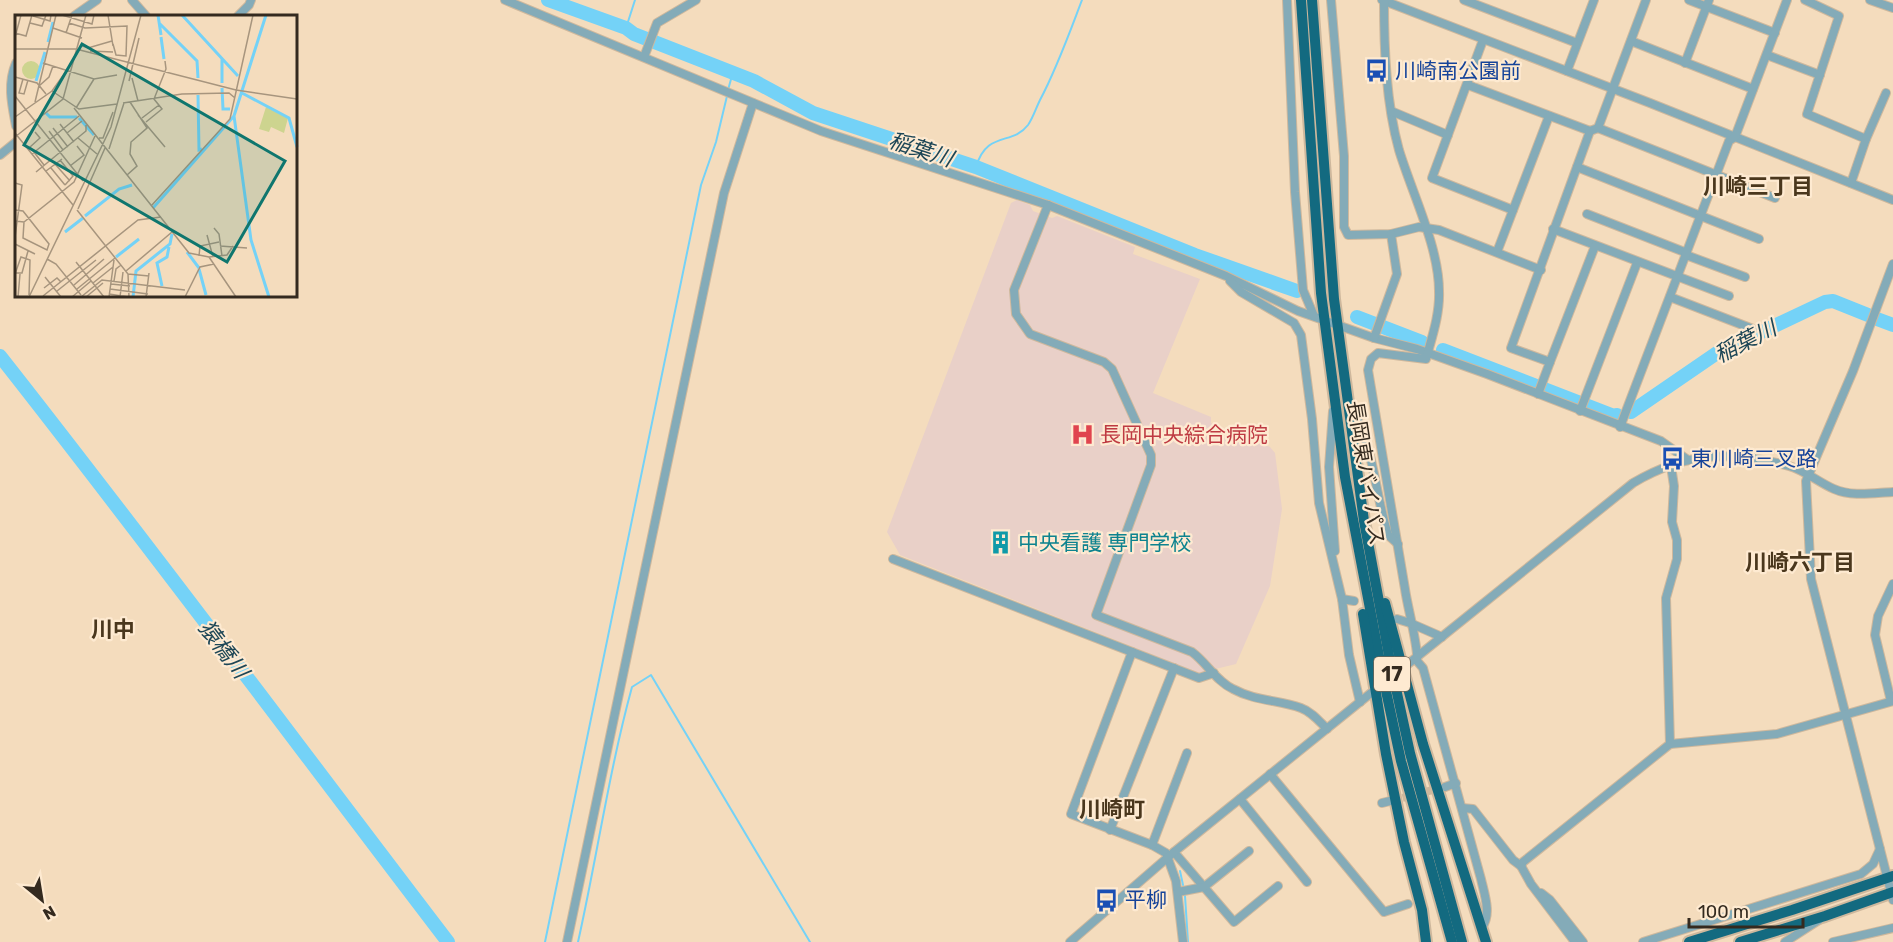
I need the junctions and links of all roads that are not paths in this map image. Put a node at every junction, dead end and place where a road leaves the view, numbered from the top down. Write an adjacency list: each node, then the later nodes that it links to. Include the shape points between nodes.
1 (97, 0): 20 (street)
2 (132, 0): 21 (street)
3 (251, 0): 22 (street)
4 (505, 0): 27 (street)
5 (696, 0): 27 (street, via 657,23)
6 (1287, 0): 73 (street, via 1303,290)
7 (1301, 0): 73 (highway, 長岡東バイパス / 17)
8 (1312, 0): 74 (highway, 長岡東バイパス / 17)
9 (1331, 0): 58 (street, via 1344,156 1344,227 1348,235)
10 (1383, 0): 24 (street); 38 (street)
11 (1464, 0): 26 (street)
12 (1594, 0): 26 (street)
13 (1646, 0): 25 (street)
14 (1689, 0): 18 (street)
15 (1787, 0): 23 (street)
16 (1805, 0): 32 (street, via 1839,16)
17 (1872, 0): 19 (street)
18 (1708, 3): 23 (street); 29 (street)
19 (1893, 8)
20 (75, 15)
21 (145, 15)
22 (239, 15)
23 (1775, 33): 28 (street)
24 (1484, 40): 31 (street); 33 (street)
25 (1630, 41): 29 (street); 34 (street)
26 (1577, 43): 31 (street)
27 (645, 55): 37 (street)
28 (1767, 55): 32 (street); 35 (street)
29 (1685, 63): 35 (street)
30 (15, 65): 40 (street, via 11,96)
31 (1567, 71): 34 (street)
32 (1820, 75): 44 (street, via 1807,114)
33 (1468, 85): 39 (street); 42 (street)
34 (1611, 89): 41 (street); 43 (street)
35 (1753, 89): 43 (street)
36 (1886, 93): 44 (street)
37 (753, 103): 52 (street, via 821,131); 135 (street, via 724,193)
38 (1391, 111): 42 (street); 56 (street)
39 (1549, 116): 41 (street); 53 (street)
40 (15, 120)
41 (1594, 130): 47 (street); 48 (street)
42 (1448, 135): 53 (street, via 1432,178)
43 (1735, 137): 48 (street, via 1729,141); 49 (street)
44 (1866, 139): 49 (street)
45 (15, 143): 46 (street)
46 (0, 155)
47 (1577, 167): 55 (street); 57 (street)
48 (1717, 176): 50 (street); 55 (street)
49 (1851, 183): 51 (street)
50 (1775, 198)
51 (1893, 200)
52 (1048, 205): 66 (street); 103 (street, via 1014,290 1016,314 1030,334 1104,362 1112,369 1151,455 1151,465 1096,615 1192,652)
53 (1513, 210): 61 (street)
54 (1587, 214): 62 (street)
55 (1702, 215): 59 (street); 62 (street)
56 (1424, 227): 58 (street); 61 (street); 77 (street, via 1436,263 1439,290)
57 (1553, 230): 60 (street); 65 (street)
58 (1391, 234): 76 (street, via 1397,274)
59 (1759, 239)
60 (1595, 246): 63 (street); 78 (street)
61 (1497, 252): 65 (street)
62 (1687, 254): 67 (street); 68 (street)
63 (1637, 263): 68 (street); 82 (street)
64 (1893, 264): 69 (street)
65 (1541, 270): 78 (street, via 1511,348)
66 (1226, 276): 73 (street); 92 (street, via 1240,292 1294,323 1301,334 1319,503)
67 (1745, 277)
68 (1677, 278): 71 (street); 72 (street)
69 (1885, 289): 70 (street); 86 (street)
70 (1893, 292)
71 (1729, 296)
72 (1670, 297): 75 (street); 83 (street)
73 (1319, 318): 74 (street); 81 (highway, 長岡東バイパス / 17)
74 (1336, 325): 76 (street); 80 (highway, 長岡東バイパス / 17)
75 (1753, 329)
76 (1375, 335): 77 (street)
77 (1428, 353): 79 (street); 90 (street, via 1426,358 1416,358 1378,352 1368,370)
78 (1550, 362): 79 (street)
79 (1538, 394): 82 (street)
80 (1347, 400): 89 (highway, 長岡東バイパス / 17); 90 (street, via 1365,434 1388,535)
81 (1335, 401): 87 (highway, 長岡東バイパス / 17); 92 (street, via 1329,467)
82 (1580, 411): 83 (street)
83 (1620, 427): 84 (street, via 1661,441)
84 (1688, 460): 85 (street); 86 (street, via 1734,455)
85 (1671, 466): 98 (street, via 1633,483); 109 (street, via 1677,559 1666,598)
86 (1808, 473): 88 (street, via 1848,494); 107 (street, via 1812,579)
87 (1345, 477): 131 (highway, 17, via 1347,513 1386,754); 140 (highway, 長岡東バイパス / 17, via 1401,761)
88 (1893, 492)
89 (1364, 521): 133 (highway, 17, via 1418,727); 141 (highway, 長岡東バイパス / 17, via 1410,753)
90 (1398, 544): 97 (street)
91 (893, 559): 99 (street)
92 (1336, 574): 94 (street)
93 (1893, 584): 105 (street, via 1878,616 1875,635)
94 (1342, 599): 95 (street); 106 (street)
95 (1354, 601)
96 (1397, 619): 97 (street)
97 (1410, 623): 98 (street); 100 (street)
98 (1442, 637): 100 (street)
99 (1132, 652): 102 (street); 116 (street, via 1071,814)
100 (1418, 656): 101 (street); 112 (street)
101 (1408, 664)
102 (1174, 668): 103 (street, via 1199,678); 116 (street)
103 (1214, 673): 108 (street, via 1221,682 1254,698 1301,708)
104 (1371, 693): 106 (street)
105 (1892, 701): 107 (street)
106 (1360, 702): 108 (street)
107 (1846, 713): 109 (street, via 1777,734); 118 (street)
108 (1327, 729): 111 (street)
109 (1670, 744): 122 (street)
110 (1187, 753): 117 (street)
111 (1270, 774): 114 (street); 130 (street, via 1384,912)
112 (1456, 783): 113 (street); 115 (street)
113 (1445, 787)
114 (1240, 799): 120 (street); 124 (street)
115 (1461, 808): 122 (street, via 1473,809); 133 (street, via 1485,901 1486,919)
116 (1110, 830): 117 (street)
117 (1152, 845): 121 (street, via 1166,853)
118 (1880, 849): 123 (street); 145 (street, via 1873,864 1861,874)
119 (1249, 851): 127 (street)
120 (1174, 852): 121 (street); 127 (street)
121 (1166, 859): 128 (street); 136 (street)
122 (1521, 866): 125 (street)
123 (1890, 877): 129 (street); 146 (highway)
124 (1307, 882)
125 (1531, 884): 143 (street); 144 (street, via 1550,900)
126 (1278, 886): 127 (street, via 1234,922)
127 (1204, 887): 128 (street)
128 (1178, 892): 137 (street)
129 (1892, 895): 132 (highway)
130 (1408, 904)
131 (1422, 910): 138 (highway, 17); 139 (highway)
132 (1825, 916): 147 (highway); 148 (street)
133 (1482, 927): 142 (highway, 17)
134 (1893, 928): 149 (street)
135 (567, 942)
136 (1070, 942)
137 (1183, 942)
138 (1426, 942)
139 (1432, 942)
140 (1452, 942)
141 (1462, 942)
142 (1487, 942)
143 (1575, 942)
144 (1583, 942)
145 (1643, 942)
146 (1689, 942)
147 (1740, 942)
148 (1785, 942)
149 (1833, 942)

